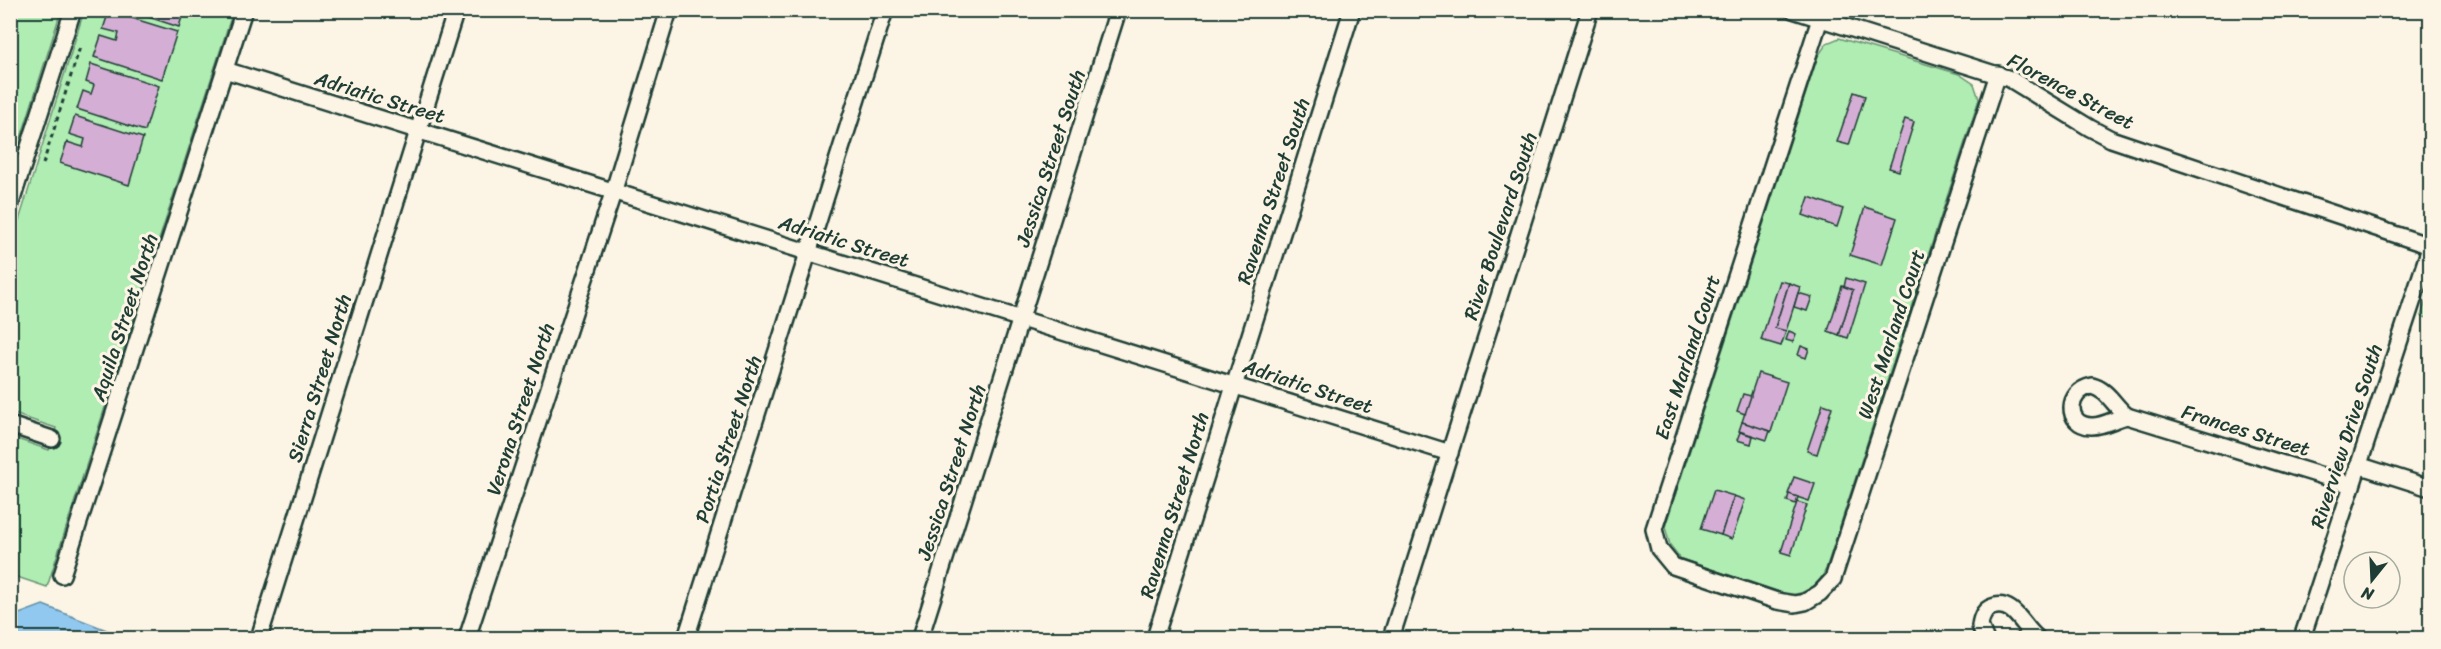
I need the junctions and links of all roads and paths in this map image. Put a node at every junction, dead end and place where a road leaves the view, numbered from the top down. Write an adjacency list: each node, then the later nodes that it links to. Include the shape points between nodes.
1 (73, 10): 17 (street)
2 (244, 10): 12 (street, Aquila Street North)
3 (456, 10): 14 (street, Sierra Street North)
4 (669, 10): 16 (street, Verona Street North)
5 (885, 10): 19 (street, Portia Street North)
6 (1119, 10): 20 (street, Jessica Street South)
7 (1352, 10): 21 (street, Ravenna Street South)
8 (1590, 10): 25 (street, River Boulevard South)
9 (1793, 10): 10 (street, Florence Street)
10 (1820, 19): 13 (street, Florence Street); 30 (street, East Marland Court, via 1654,528 1665,558 1684,571 1786,603)
11 (81, 44): 15 (path)
12 (225, 70): 14 (street, Adriatic Street); 29 (street, Aquila Street North)
13 (1998, 74): 18 (street, Florence Street, via 2111,139); 30 (street, West Marland Court, via 1837,568 1826,587)
14 (418, 130): 16 (street, Adriatic Street); 32 (street, Sierra Street North)
15 (43, 164)
16 (613, 193): 19 (street, Adriatic Street); 33 (street, Verona Street North)
17 (10, 206)
18 (2430, 247): 26 (street, Riverview Drive South)
19 (810, 252): 20 (street, Adriatic Street); 34 (street, Portia Street North)
20 (1021, 319): 21 (street, Adriatic Street); 35 (street, Jessica Street North)
21 (1234, 384): 25 (street, Adriatic Street); 36 (street, Ravenna Street North)
22 (2127, 416): 27 (street, Frances Street)
23 (10, 425): 24 (street)
24 (52, 439)
25 (1450, 453): 37 (street, River Boulevard South)
26 (2358, 465): 27 (street, Riverview Drive South); 28 (street)
27 (2352, 485): 39 (street, Riverview Drive South)
28 (2430, 488)
29 (62, 576)
30 (1812, 599)
31 (2034, 638): 38 (street, via 2015,612 2002,605 1984,613 1980,626)
32 (259, 639)
33 (467, 639)
34 (686, 639)
35 (920, 639)
36 (1155, 639)
37 (1391, 639)
38 (1985, 639)
39 (2302, 639)

